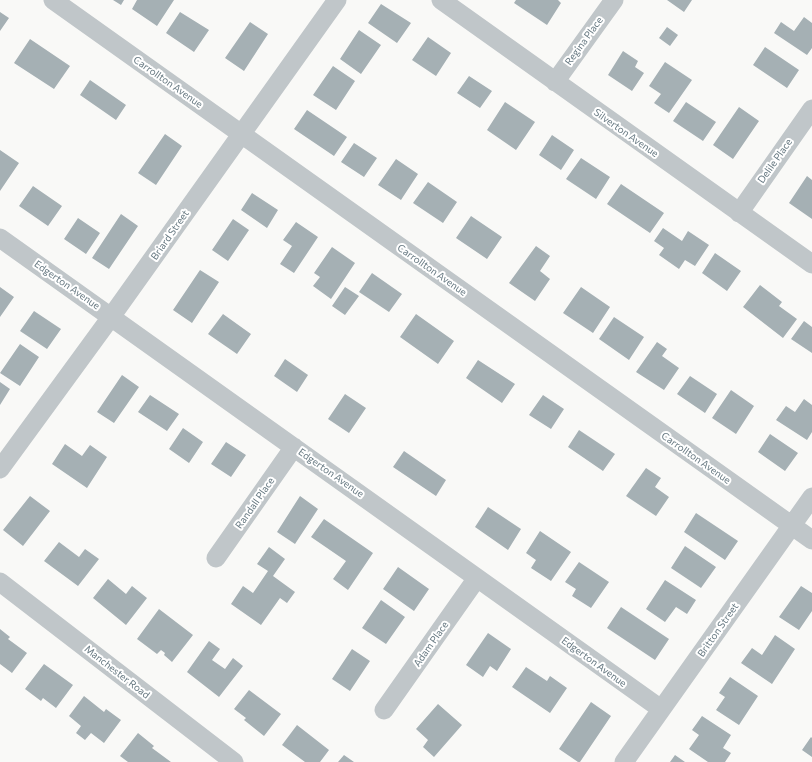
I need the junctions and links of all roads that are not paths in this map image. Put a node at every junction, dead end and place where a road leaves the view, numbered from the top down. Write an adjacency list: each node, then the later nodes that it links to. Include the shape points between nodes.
1 (53, 0): 7 (street, Carrollton Avenue)
2 (338, 0): 7 (street, Briard Street)
3 (441, 0): 5 (street, Silverton Avenue)
4 (614, 0): 5 (street, Regina Place)
5 (555, 82): 8 (street, Silverton Avenue)
6 (812, 109): 8 (street, Delile Place)
7 (242, 134): 11 (street, Briard Street); 15 (street, Carrollton Avenue)
8 (739, 213): 10 (street, Silverton Avenue)
9 (0, 238): 11 (street, Edgerton Avenue)
10 (812, 264)
11 (111, 317): 12 (street, Edgerton Avenue); 13 (street, Briard Street)
12 (294, 447): 17 (street, Randall Place); 18 (street, Edgerton Avenue)
13 (0, 469)
14 (812, 497): 15 (street, Britton Street)
15 (792, 526): 16 (street, Carrollton Avenue); 20 (street, Britton Street)
16 (812, 540)
17 (216, 558)
18 (477, 578): 20 (street, Edgerton Avenue); 21 (street, Adam Place)
19 (0, 582): 22 (street, Manchester Road)
20 (661, 709): 23 (street, Britton Street)
21 (384, 710)
22 (234, 762)
23 (624, 762)

